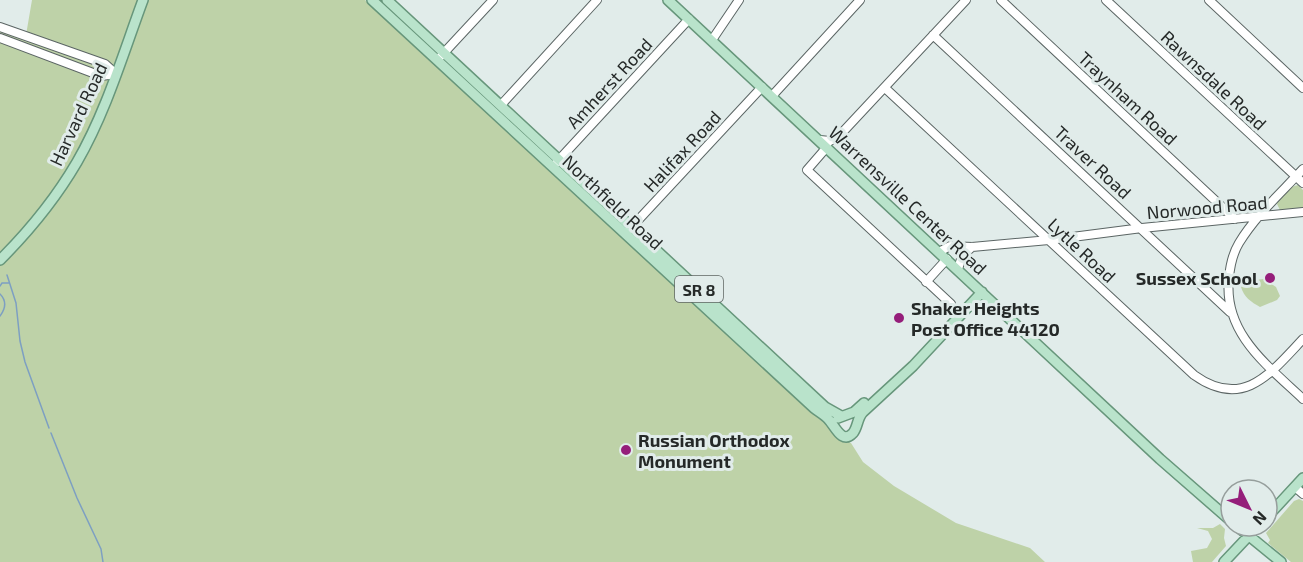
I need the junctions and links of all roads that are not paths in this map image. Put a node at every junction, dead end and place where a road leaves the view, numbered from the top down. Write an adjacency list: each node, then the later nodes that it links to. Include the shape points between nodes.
1 (143, 0): 20 (main road, Harvard Road)
2 (372, 0): 19 (main road, Northfield Road / SR 8)
3 (388, 0): 18 (main road, Northfield Road / SR 8)
4 (493, 0): 18 (street)
5 (597, 0): 25 (street)
6 (668, 0): 13 (main road, Warrensville Center Road)
7 (739, 0): 17 (street)
8 (860, 0): 24 (street)
9 (966, 0): 15 (street)
10 (1001, 0): 36 (street, Traynham Road)
11 (1106, 0): 32 (street, Rawnsdale Road)
12 (1209, 0): 23 (street)
13 (689, 19): 17 (main road, Warrensville Center Road); 29 (street, Amherst Road)
14 (0, 27): 20 (street, via 105,64)
15 (933, 35): 22 (street); 38 (street, Traver Road)
16 (0, 38): 20 (street, via 101,76)
17 (712, 40): 21 (main road, Warrensville Center Road)
18 (445, 53): 19 (street); 25 (main road, Northfield Road / SR 8)
19 (437, 61): 30 (main road, Northfield Road / SR 8)
20 (116, 74): 43 (main road, Harvard Road, via 77,162 45,209)
21 (762, 87): 24 (main road, Warrensville Center Road); 37 (street, Halifax Road)
22 (885, 88): 26 (street); 40 (street, Lytle Road)
23 (1303, 88)
24 (772, 96): 27 (main road, Warrensville Center Road)
25 (501, 105): 29 (main road, Northfield Road / SR 8)
26 (839, 136): 27 (street); 28 (street)
27 (824, 144): 28 (main road, Warrensville Center Road); 45 (street, via 807,170)
28 (837, 156): 42 (main road, Warrensville Center Road)
29 (559, 159): 30 (street, Amherst Road); 37 (main road, Northfield Road / SR 8)
30 (551, 168): 39 (main road, Northfield Road / SR 8)
31 (1303, 169): 32 (street)
32 (1296, 177): 33 (street, Rawnsdale Road); 35 (street)
33 (1303, 183)
34 (1303, 212): 35 (street, Norwood Road)
35 (1258, 218): 36 (street, Norwood Road); 48 (street, via 1237,245 1231,265)
36 (1235, 219): 38 (street, Norwood Road)
37 (632, 226): 39 (street, Halifax Road); 53 (main road, Northfield Road / SR 8, via 825,407)
38 (1142, 228): 40 (street, Norwood Road); 48 (street, Traver Road)
39 (624, 235): 55 (main road, Northfield Road / SR 8)
40 (1049, 240): 41 (street, Norwood Road); 50 (street, Lytle Road, via 1208,385 1242,388 1262,381)
41 (972, 247): 42 (street, Norwood Road, via 950,246); 44 (street, via 962,256)
42 (943, 255): 44 (main road, Warrensville Center Road); 45 (street)
43 (0, 260)
44 (958, 270): 46 (main road, Warrensville Center Road)
45 (926, 282): 47 (street)
46 (982, 292): 51 (main road); 60 (main road, Warrensville Center Road)
47 (951, 304)
48 (1230, 312): 50 (street, via 1254,352)
49 (1303, 339): 50 (street, Lytle Road)
50 (1273, 371): 52 (street)
51 (900, 378): 53 (main road); 54 (main road, via 863,412)
52 (1303, 399)
53 (844, 416): 54 (main road, via 852,417); 55 (main road)
54 (856, 424): 55 (main road, via 854,433 846,436 838,434)
55 (834, 426)
56 (1303, 478): 57 (main road)
57 (1295, 487): 58 (street); 59 (main road)
58 (1303, 494)
59 (1279, 504)
60 (1219, 511)
61 (1247, 538): 63 (main road)
62 (1251, 538): 64 (main road)
63 (1224, 562)
64 (1281, 562)

